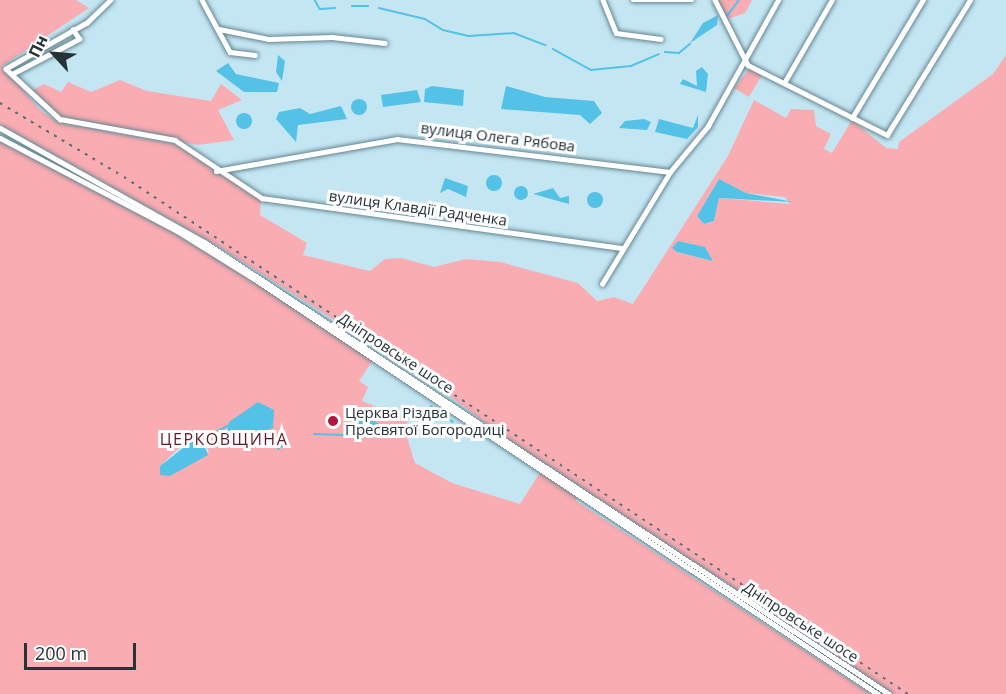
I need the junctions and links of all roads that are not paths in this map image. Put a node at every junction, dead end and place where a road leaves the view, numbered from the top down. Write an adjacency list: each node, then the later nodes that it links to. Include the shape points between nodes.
1 (111, 0): 12 (street)
2 (202, 0): 11 (street)
3 (603, 0): 13 (street, via 616,33)
4 (633, 0): 5 (street)
5 (692, 0)
6 (716, 0): 16 (street)
7 (778, 0): 16 (street)
8 (832, 0): 18 (street)
9 (922, 0): 19 (street)
10 (970, 0): 19 (street, via 887,135)
11 (219, 29): 14 (street, via 269,39 332,37); 15 (street, via 230,52)
12 (73, 30): 17 (street, via 6,69); 17 (street, via 79,39)
13 (662, 39)
14 (385, 43)
15 (255, 55)
16 (747, 63): 18 (street); 23 (street, via 708,126)
17 (12, 74): 22 (street, вулиця Клавдії Радченка, via 60,119 175,140)
18 (784, 83): 19 (street)
19 (852, 118)
20 (0, 128): 27 (main road, Дніпровське шосе, via 204,242)
21 (0, 138): 26 (main road, Дніпровське шосе, via 177,231 254,279)
22 (216, 171): 23 (street, вулиця Олега Рябова, via 403,139); 24 (street, вулиця Клавдії Радченка, via 262,198)
23 (670, 172): 24 (street)
24 (623, 249): 25 (street)
25 (602, 284)
26 (878, 694)
27 (889, 694)

